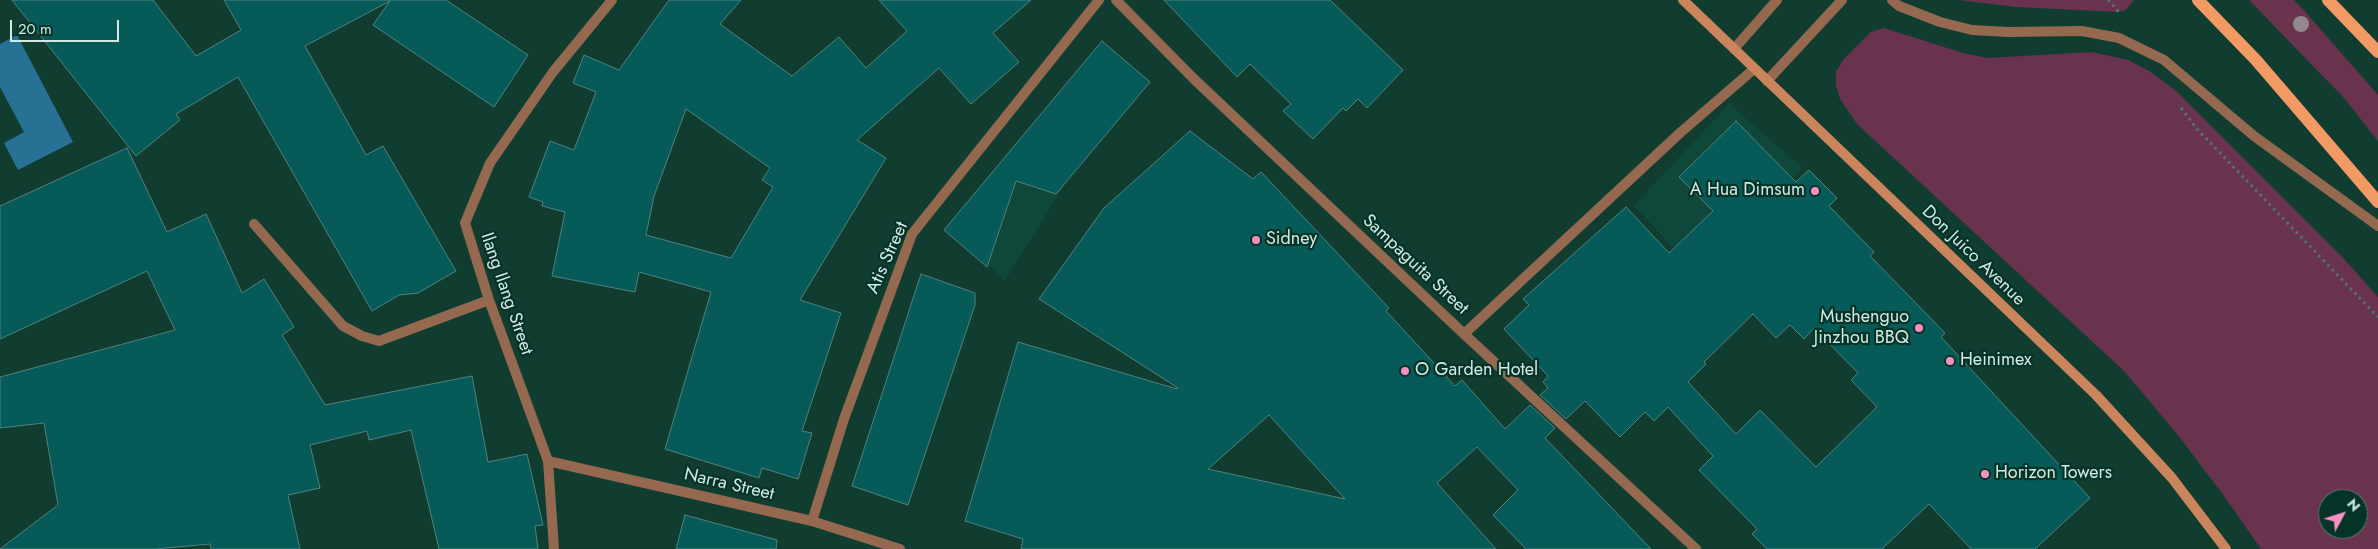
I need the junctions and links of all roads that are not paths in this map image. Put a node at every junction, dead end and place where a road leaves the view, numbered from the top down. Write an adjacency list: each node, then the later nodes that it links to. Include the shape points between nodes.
1 (612, 0): 17 (street, Ilang Ilang Street, via 554,72 490,163 465,223)
2 (1099, 0): 20 (street, Atis Street, via 912,234 844,419)
3 (1116, 0): 18 (street, Sampaguita Street, via 1194,79)
4 (1683, 0): 10 (main road, Don Juico Avenue)
5 (1777, 0): 10 (street)
6 (1842, 0): 13 (street)
7 (1892, 0): 16 (street, via 1899,6 1940,22 1972,30 2082,31 2119,38 2164,60 2254,136)
8 (2198, 0): 14 (main road, via 2256,60)
9 (2328, 0): 11 (main road)
10 (1734, 49): 12 (main road, Don Juico Avenue)
11 (2378, 52)
12 (1754, 69): 13 (main road, Don Juico Avenue); 18 (street)
13 (1767, 81): 24 (main road, Don Juico Avenue, via 2096,395 2172,478)
14 (2378, 202)
15 (254, 224): 17 (street, via 343,326 362,336 379,341)
16 (2378, 226)
17 (489, 300): 19 (street, Ilang Ilang Street)
18 (1464, 334): 23 (street, Sampaguita Street)
19 (548, 461): 20 (street, Narra Street); 21 (street, Ilang Ilang Street)
20 (812, 521): 22 (street, Narra Street)
21 (554, 549)
22 (900, 549)
23 (1696, 549)
24 (2226, 549)

